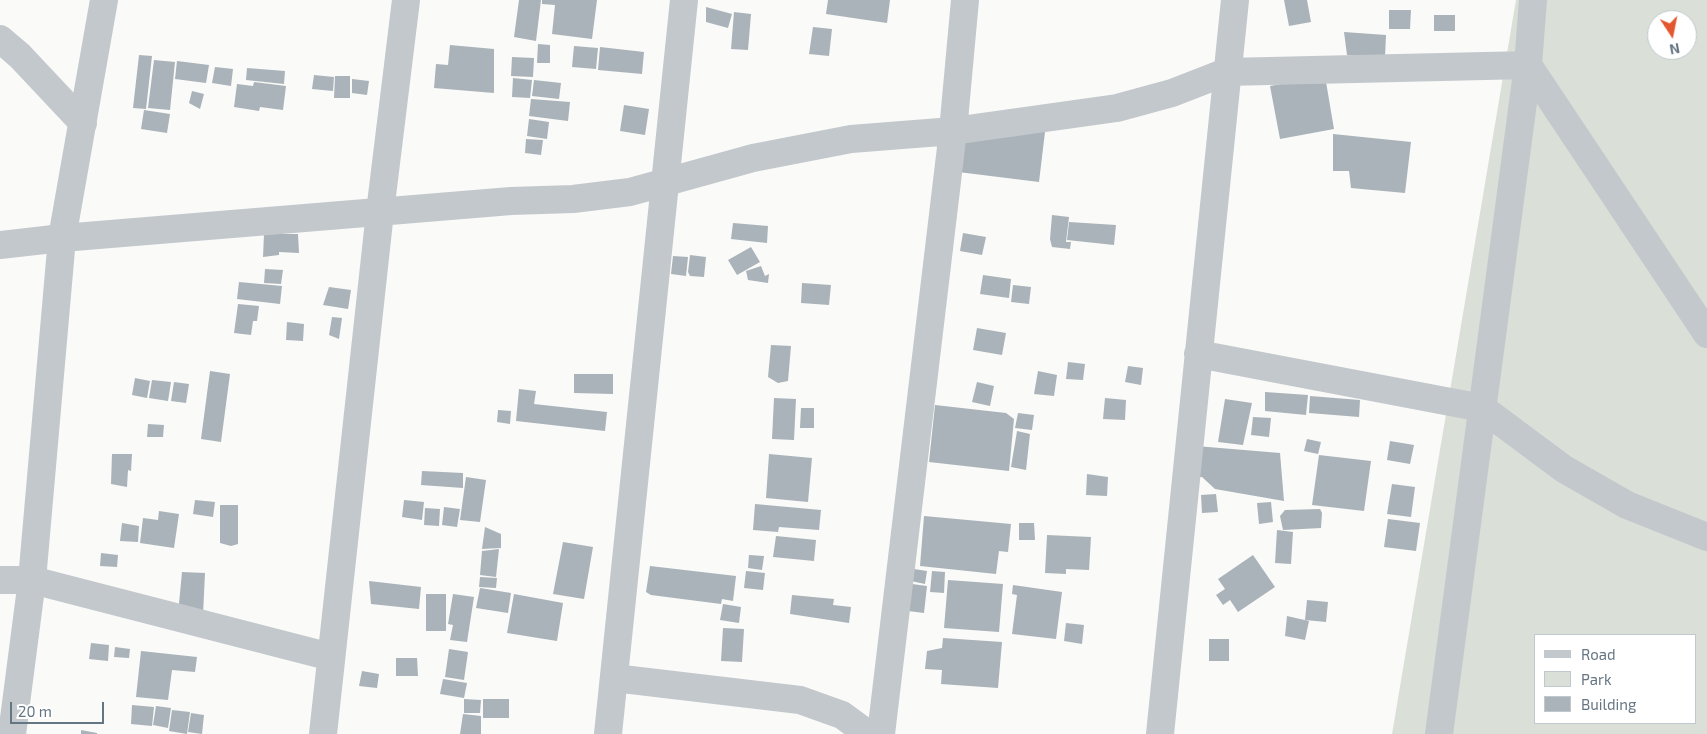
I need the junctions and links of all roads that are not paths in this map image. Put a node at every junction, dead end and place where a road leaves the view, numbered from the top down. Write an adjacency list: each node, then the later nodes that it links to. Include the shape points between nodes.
1 (104, 0): 10 (street)
2 (406, 0): 13 (street)
3 (684, 0): 12 (street)
4 (965, 0): 11 (street)
5 (1235, 0): 9 (street)
6 (1533, 0): 8 (street)
7 (0, 39): 10 (street)
8 (1528, 65): 9 (street); 16 (street); 18 (street)
9 (1226, 72): 11 (street, via 1172,93 1117,108); 17 (street)
10 (82, 123): 14 (street)
11 (953, 131): 12 (street, via 851,138 752,158); 28 (street)
12 (664, 182): 13 (street, via 630,192 572,199); 23 (street)
13 (380, 212): 14 (street); 22 (street)
14 (62, 238): 15 (street); 21 (street)
15 (0, 245)
16 (1707, 334)
17 (1198, 354): 18 (street); 29 (street)
18 (1482, 408): 19 (street, via 1564,469 1619,501); 30 (street)
19 (1707, 537)
20 (0, 580): 21 (street)
21 (32, 580): 22 (street); 24 (street)
22 (331, 657): 25 (street)
23 (614, 678): 26 (street); 27 (street, via 800,700 842,715)
24 (12, 734)
25 (323, 734)
26 (608, 734)
27 (868, 734)
28 (881, 734)
29 (1160, 734)
30 (1439, 734)

